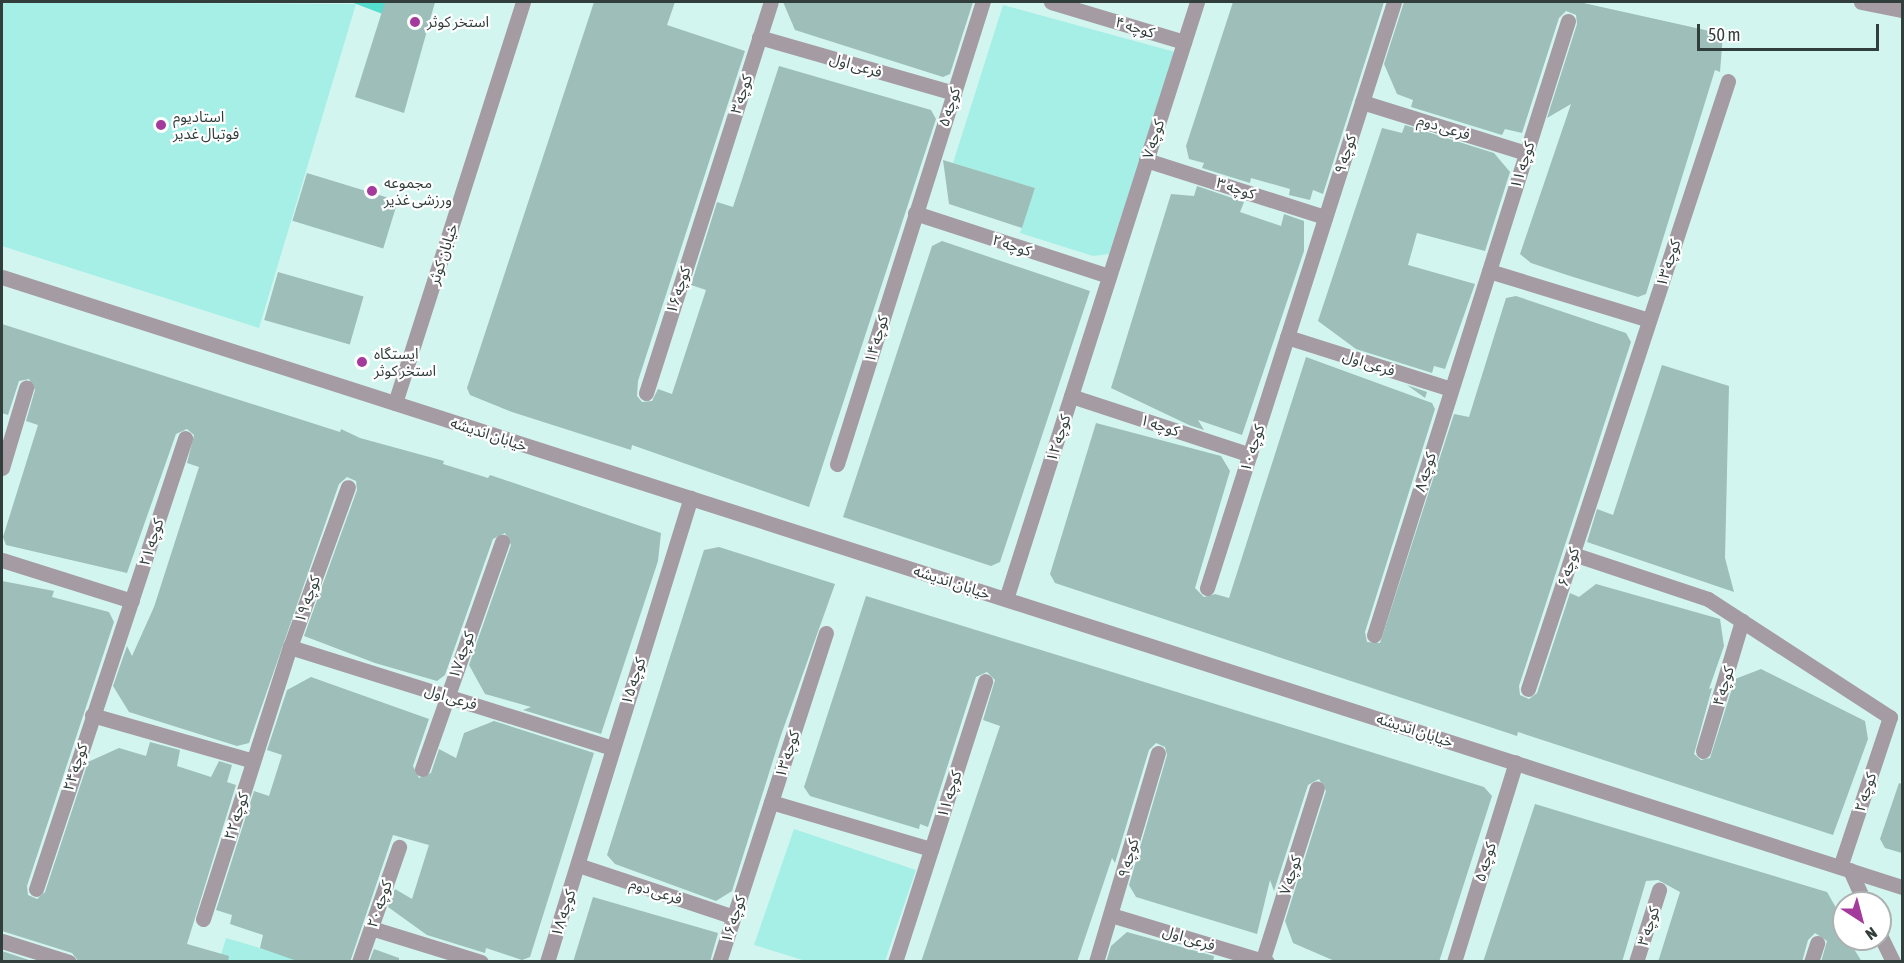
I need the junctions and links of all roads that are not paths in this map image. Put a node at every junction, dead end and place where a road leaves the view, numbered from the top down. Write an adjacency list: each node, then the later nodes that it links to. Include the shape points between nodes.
1 (523, 2): 31 (street, خیابان کوثر)
2 (771, 2): 10 (street, کوچه ۳)
3 (983, 2): 13 (street, کوچه ۵)
4 (1051, 2): 11 (street, کوچه ۴)
5 (1197, 2): 11 (street, کوچه ۷)
6 (1394, 2): 14 (street, کوچه ۹)
7 (1861, 2): 8 (street)
8 (1902, 10)
9 (1568, 21): 15 (street, کوچه ۱۱)
10 (759, 37): 13 (street, فرعی اول); 17 (street, کوچه ۳)
11 (1184, 42): 16 (street, کوچه ۷)
12 (1728, 81): 25 (street, کوچه ۱۳)
13 (954, 93): 18 (street, کوچه ۵)
14 (1362, 102): 15 (street, فرعی دوم); 19 (street, کوچه ۹)
15 (1526, 153): 20 (street, کوچه ۱۱)
16 (1146, 160): 19 (street, کوچه ۳); 21 (street, کوچه ۷)
17 (711, 187): 29 (street, کوچه ۱۶)
18 (915, 213): 21 (street, کوچه ۲); 35 (street, کوچه ۱۴)
19 (1325, 217): 23 (street, کوچه ۹)
20 (1489, 271): 24 (street, کوچه ۱۱); 25 (street)
21 (1109, 276): 30 (street, کوچه ۱۲)
22 (2, 277): 31 (street, خیابان اندیشه)
23 (1297, 307): 26 (street, کوچه ۱۰)
24 (1476, 309): 28 (street, کوچه ۸)
25 (1649, 320): 33 (street, کوچه ۱۳)
26 (1287, 337): 28 (street, فرعی اول); 34 (street, کوچه ۱۰)
27 (26, 388): 36 (street)
28 (1451, 389): 47 (street, کوچه ۸)
29 (645, 393)
30 (1071, 396): 34 (street, کوچه ۱); 43 (street, کوچه ۱۲)
31 (395, 403): 38 (street, خیابان اندیشه)
32 (185, 438): 44 (street, کوچه ۲۱)
33 (1608, 445): 40 (street, کوچه ۶)
34 (1250, 455): 42 (street, کوچه ۱۰)
35 (837, 464)
36 (2, 468)
37 (348, 487): 49 (street, کوچه ۱۹)
38 (691, 498): 43 (street, خیابان اندیشه); 55 (street, کوچه ۱۵)
39 (502, 542): 52 (street, کوچه ۱۷)
40 (1573, 554): 45 (street, via 1708,599); 51 (street, کوچه ۶)
41 (2, 560): 44 (street)
42 (1207, 588)
43 (1006, 600): 59 (street, خیابان اندیشه)
44 (132, 601): 48 (street, کوچه ۲۱)
45 (1742, 621): 56 (street, کوچه ۴); 66 (street, کوچه ۲, via 1890,717)
46 (826, 633): 62 (street, کوچه ۱۳)
47 (1374, 635)
48 (115, 645): 54 (street, کوچه ۲۴)
49 (290, 647): 52 (street, فرعی اول); 53 (street, کوچه ۱۹)
50 (985, 681): 64 (street, کوچه ۱۱)
51 (1528, 689)
52 (447, 696): 55 (street, فرعی اول); 60 (street, کوچه ۱۷)
53 (269, 713): 58 (street, کوچه ۲۲)
54 (92, 715): 58 (street); 69 (street, کوچه ۲۴)
55 (612, 748): 65 (street, کوچه ۱۵)
56 (1703, 751)
57 (1158, 753): 72 (street, کوچه ۹)
58 (253, 760): 74 (street, کوچه ۲۲)
59 (1516, 762): 66 (street, خیابان اندیشه); 86 (street, کوچه ۵)
60 (422, 769)
61 (1317, 788): 78 (street, کوچه ۷)
62 (771, 802): 64 (street); 67 (street, کوچه ۱۳)
63 (399, 847): 75 (street, کوچه ۲۰)
64 (931, 849): 84 (street, کوچه ۱۱)
65 (578, 865): 73 (street, فرعی دوم); 82 (street, کوچه ۱۸)
66 (1845, 868): 68 (street, خیابان اندیشه); 71 (street)
67 (747, 876): 73 (street, کوچه ۱۶)
68 (1902, 887)
69 (36, 889)
70 (1659, 890): 87 (street, کوچه ۳)
71 (1858, 891)
72 (1111, 915): 78 (street, فرعی اول); 85 (street, کوچه ۹)
73 (734, 917): 83 (street, کوچه ۱۶)
74 (203, 919)
75 (371, 928): 80 (street, کوچه ۲۰); 81 (street)
76 (2, 941): 79 (street)
77 (1817, 943): 88 (street)
78 (1264, 961)
79 (69, 962)
80 (359, 962)
81 (481, 962)
82 (547, 962)
83 (719, 962)
84 (895, 962)
85 (1096, 962)
86 (1454, 962)
87 (1636, 962)
88 (1811, 962)

